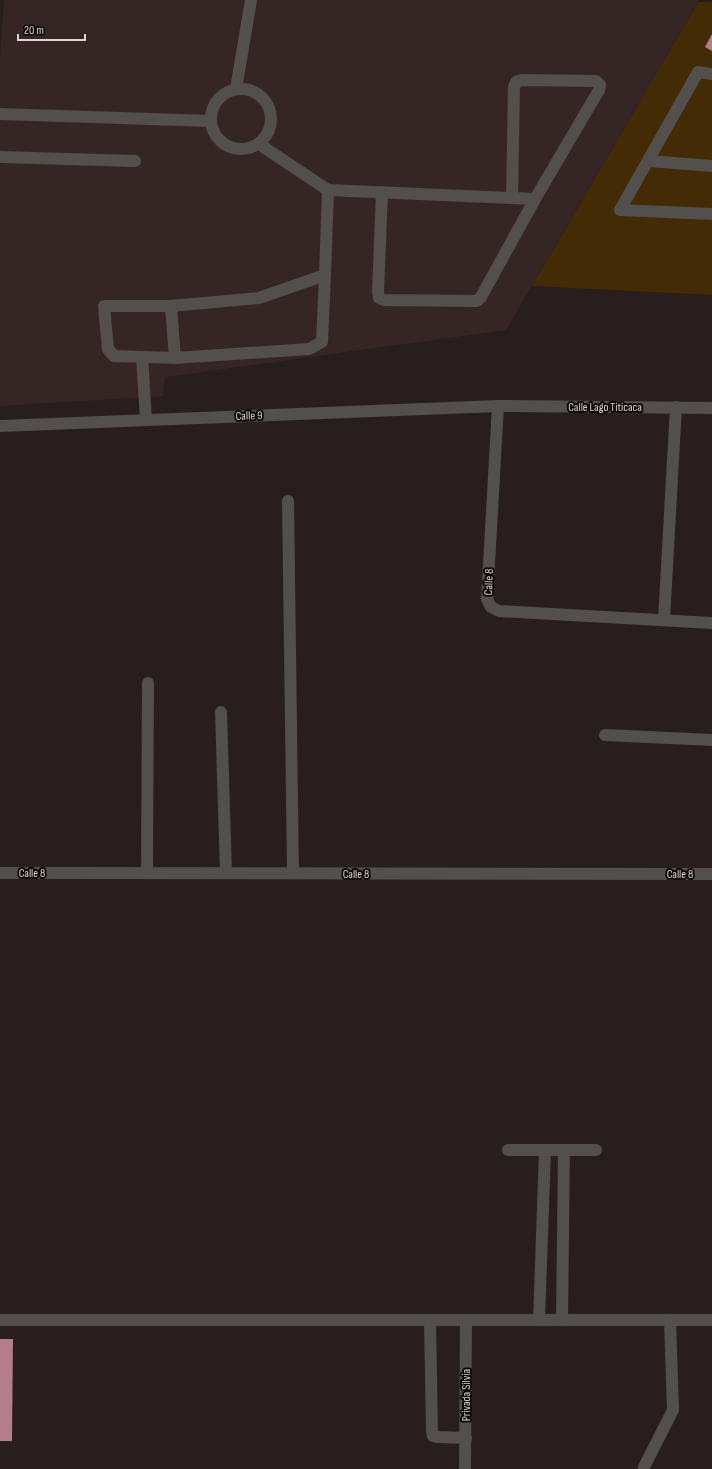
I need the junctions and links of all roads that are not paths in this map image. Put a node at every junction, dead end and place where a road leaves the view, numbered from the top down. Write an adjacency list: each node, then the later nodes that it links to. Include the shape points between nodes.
1 (251, 0): 3 (street)
2 (711, 72): 9 (street, via 698,72)
3 (236, 89): 5 (street, via 226,92 217,100 212,110); 6 (street, via 252,90 265,100 271,115 269,131)
4 (0, 114): 5 (street)
5 (211, 121): 6 (street, via 214,134 234,149 247,149)
6 (259, 144): 11 (street)
7 (0, 157): 8 (street)
8 (135, 161)
9 (648, 161): 10 (street); 15 (street, via 620,210)
10 (712, 166)
11 (328, 190): 12 (street); 16 (street)
12 (382, 192): 13 (street); 14 (street, via 378,292 379,298 384,300 481,298)
13 (512, 198): 14 (street); 14 (street, via 516,82 596,81 600,85 599,90)
14 (535, 199)
15 (712, 214)
16 (326, 275): 17 (street, via 259,298); 19 (street, via 322,342 309,350)
17 (170, 306): 18 (street, via 104,306 108,349 114,356); 19 (street)
18 (142, 357): 19 (street); 23 (street)
19 (175, 358)
20 (498, 406): 21 (street, Calle Lago Titicaca); 23 (street, Calle 9); 26 (street, Calle 8, via 487,599 491,607 499,611)
21 (676, 407): 22 (street, Calle Lago Titicaca); 26 (street)
22 (712, 408)
23 (146, 420): 24 (street, Calle 9)
24 (0, 426)
25 (288, 501): 35 (street)
26 (664, 620): 27 (street, Calle 8)
27 (712, 623)
28 (148, 683): 33 (street)
29 (221, 712): 34 (street)
30 (605, 735): 31 (street)
31 (712, 740)
32 (0, 873): 33 (street, Calle 8)
33 (147, 873): 34 (street, Calle 8)
34 (226, 873): 35 (street, Calle 8)
35 (293, 874): 36 (street, Calle 8)
36 (712, 874)
37 (508, 1150): 38 (street)
38 (545, 1150): 39 (street); 42 (street)
39 (564, 1150): 40 (street); 43 (street)
40 (596, 1150)
41 (0, 1320): 46 (street)
42 (539, 1320): 43 (street); 47 (street)
43 (562, 1320): 44 (street)
44 (670, 1320): 45 (street); 49 (street, via 673,1410)
45 (712, 1320)
46 (430, 1321): 47 (street); 48 (street, via 433,1436)
47 (466, 1321): 48 (street, Privada Silvia)
48 (466, 1438): 50 (street, Privada Silvia)
49 (644, 1468)
50 (466, 1469)

